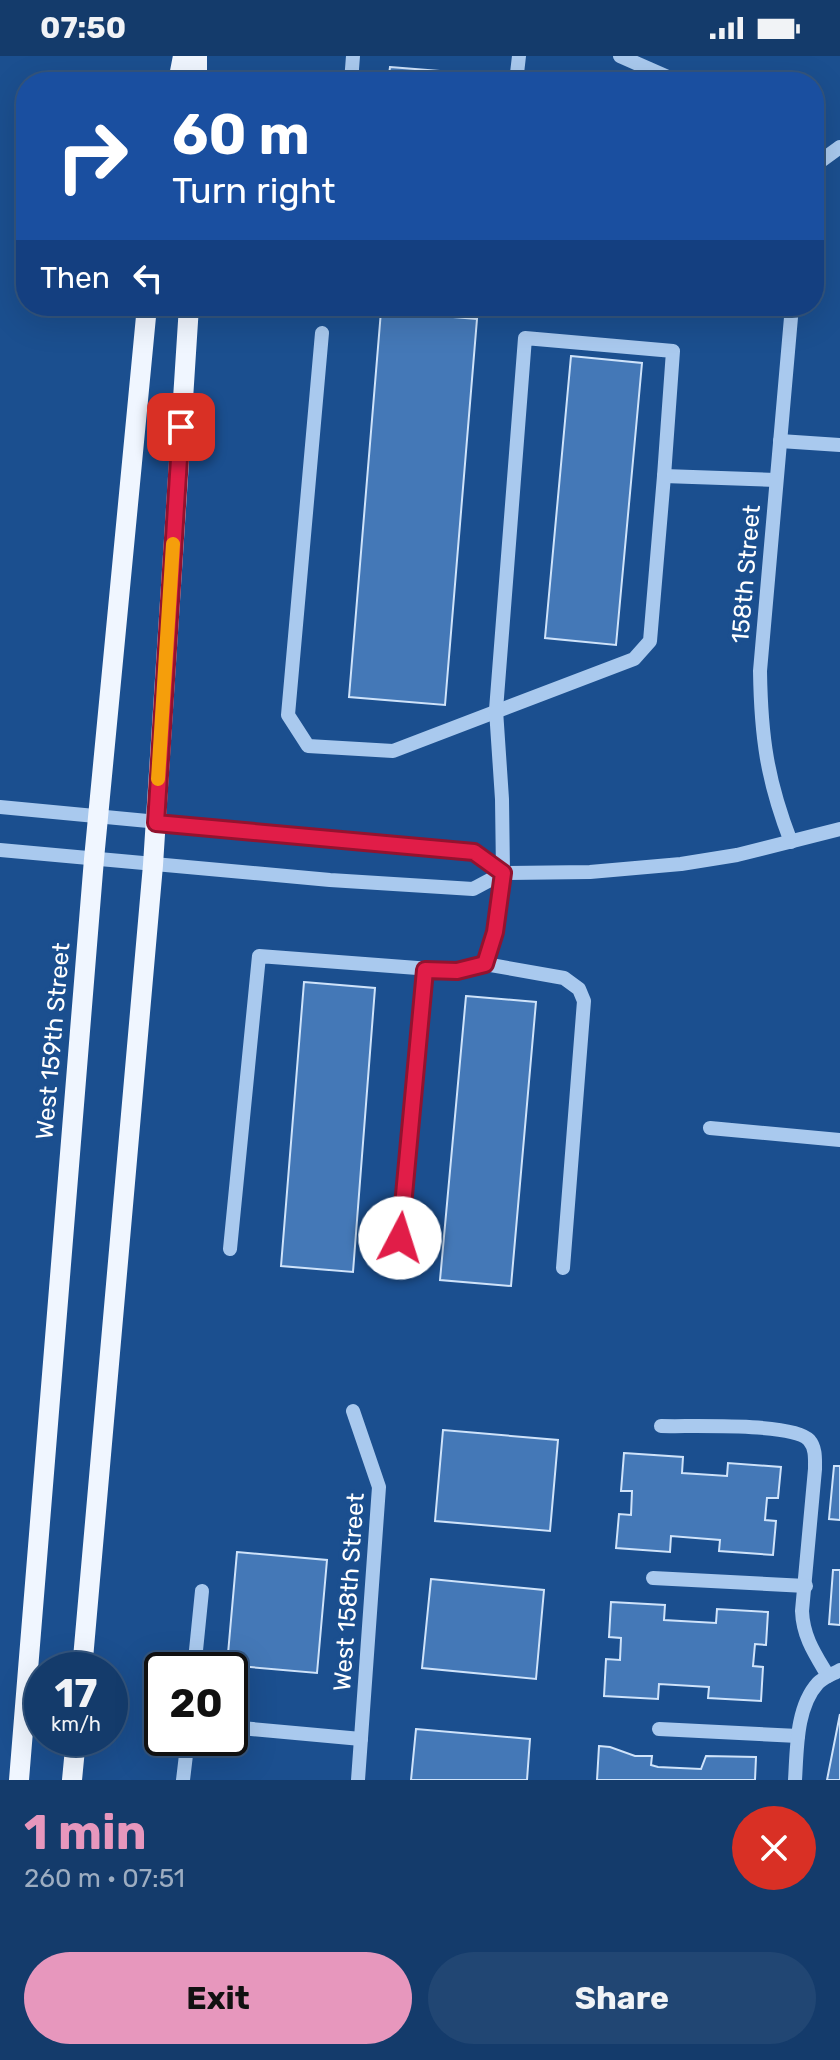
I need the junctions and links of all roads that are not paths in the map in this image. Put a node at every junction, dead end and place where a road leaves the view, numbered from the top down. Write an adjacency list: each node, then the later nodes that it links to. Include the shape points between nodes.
1 (620, 56): 2 (street)
2 (656, 72)
3 (146, 316): 13 (main road, West 159th Street)
4 (188, 316): 14 (main road)
5 (791, 316): 7 (street, 158th Street)
6 (322, 333): 11 (street, via 288,715 308,746 393,751)
7 (780, 441): 8 (street); 10 (street, 158th Street)
8 (840, 445)
9 (664, 476): 10 (street); 11 (street, via 650,641 634,659); 11 (street, via 673,351 525,338)
10 (776, 480): 16 (street, 158th Street, via 760,671 761,729 774,798)
11 (496, 710): 20 (street)
12 (0, 807): 13 (street)
13 (98, 817): 14 (street); 18 (main road, West 159th Street)
14 (156, 823): 19 (main road); 20 (street, via 474,852)
15 (840, 829): 16 (street)
16 (791, 842): 20 (street, via 681,864)
17 (0, 850): 18 (street)
18 (94, 859): 19 (street); 42 (main road, West 159th Street)
19 (153, 865): 20 (street, via 473,889); 33 (main road)
20 (503, 873): 21 (street)
21 (485, 964): 22 (street, via 457,971); 27 (street, via 564,978 579,989 584,1001)
22 (425, 970): 25 (street); 26 (street, via 259,956)
23 (710, 1128): 24 (street)
24 (840, 1140)
25 (400, 1238)
26 (230, 1249)
27 (563, 1268)
28 (353, 1411): 39 (street, West 158th Street, via 379,1487)
29 (661, 1426): 31 (street, via 775,1428 808,1439 815,1469)
30 (653, 1578): 31 (street)
31 (806, 1586): 35 (street, via 803,1630)
32 (202, 1591): 34 (street)
33 (84, 1652)
34 (196, 1652)
35 (829, 1676): 38 (street, via 806,1702)
36 (248, 1729): 39 (street)
37 (659, 1729): 38 (street)
38 (798, 1736): 46 (street)
39 (361, 1739): 45 (street, West 158th Street)
40 (74, 1756): 43 (main road)
41 (186, 1756): 44 (street)
42 (19, 1780)
43 (72, 1780)
44 (183, 1780)
45 (358, 1780)
46 (795, 1780)

